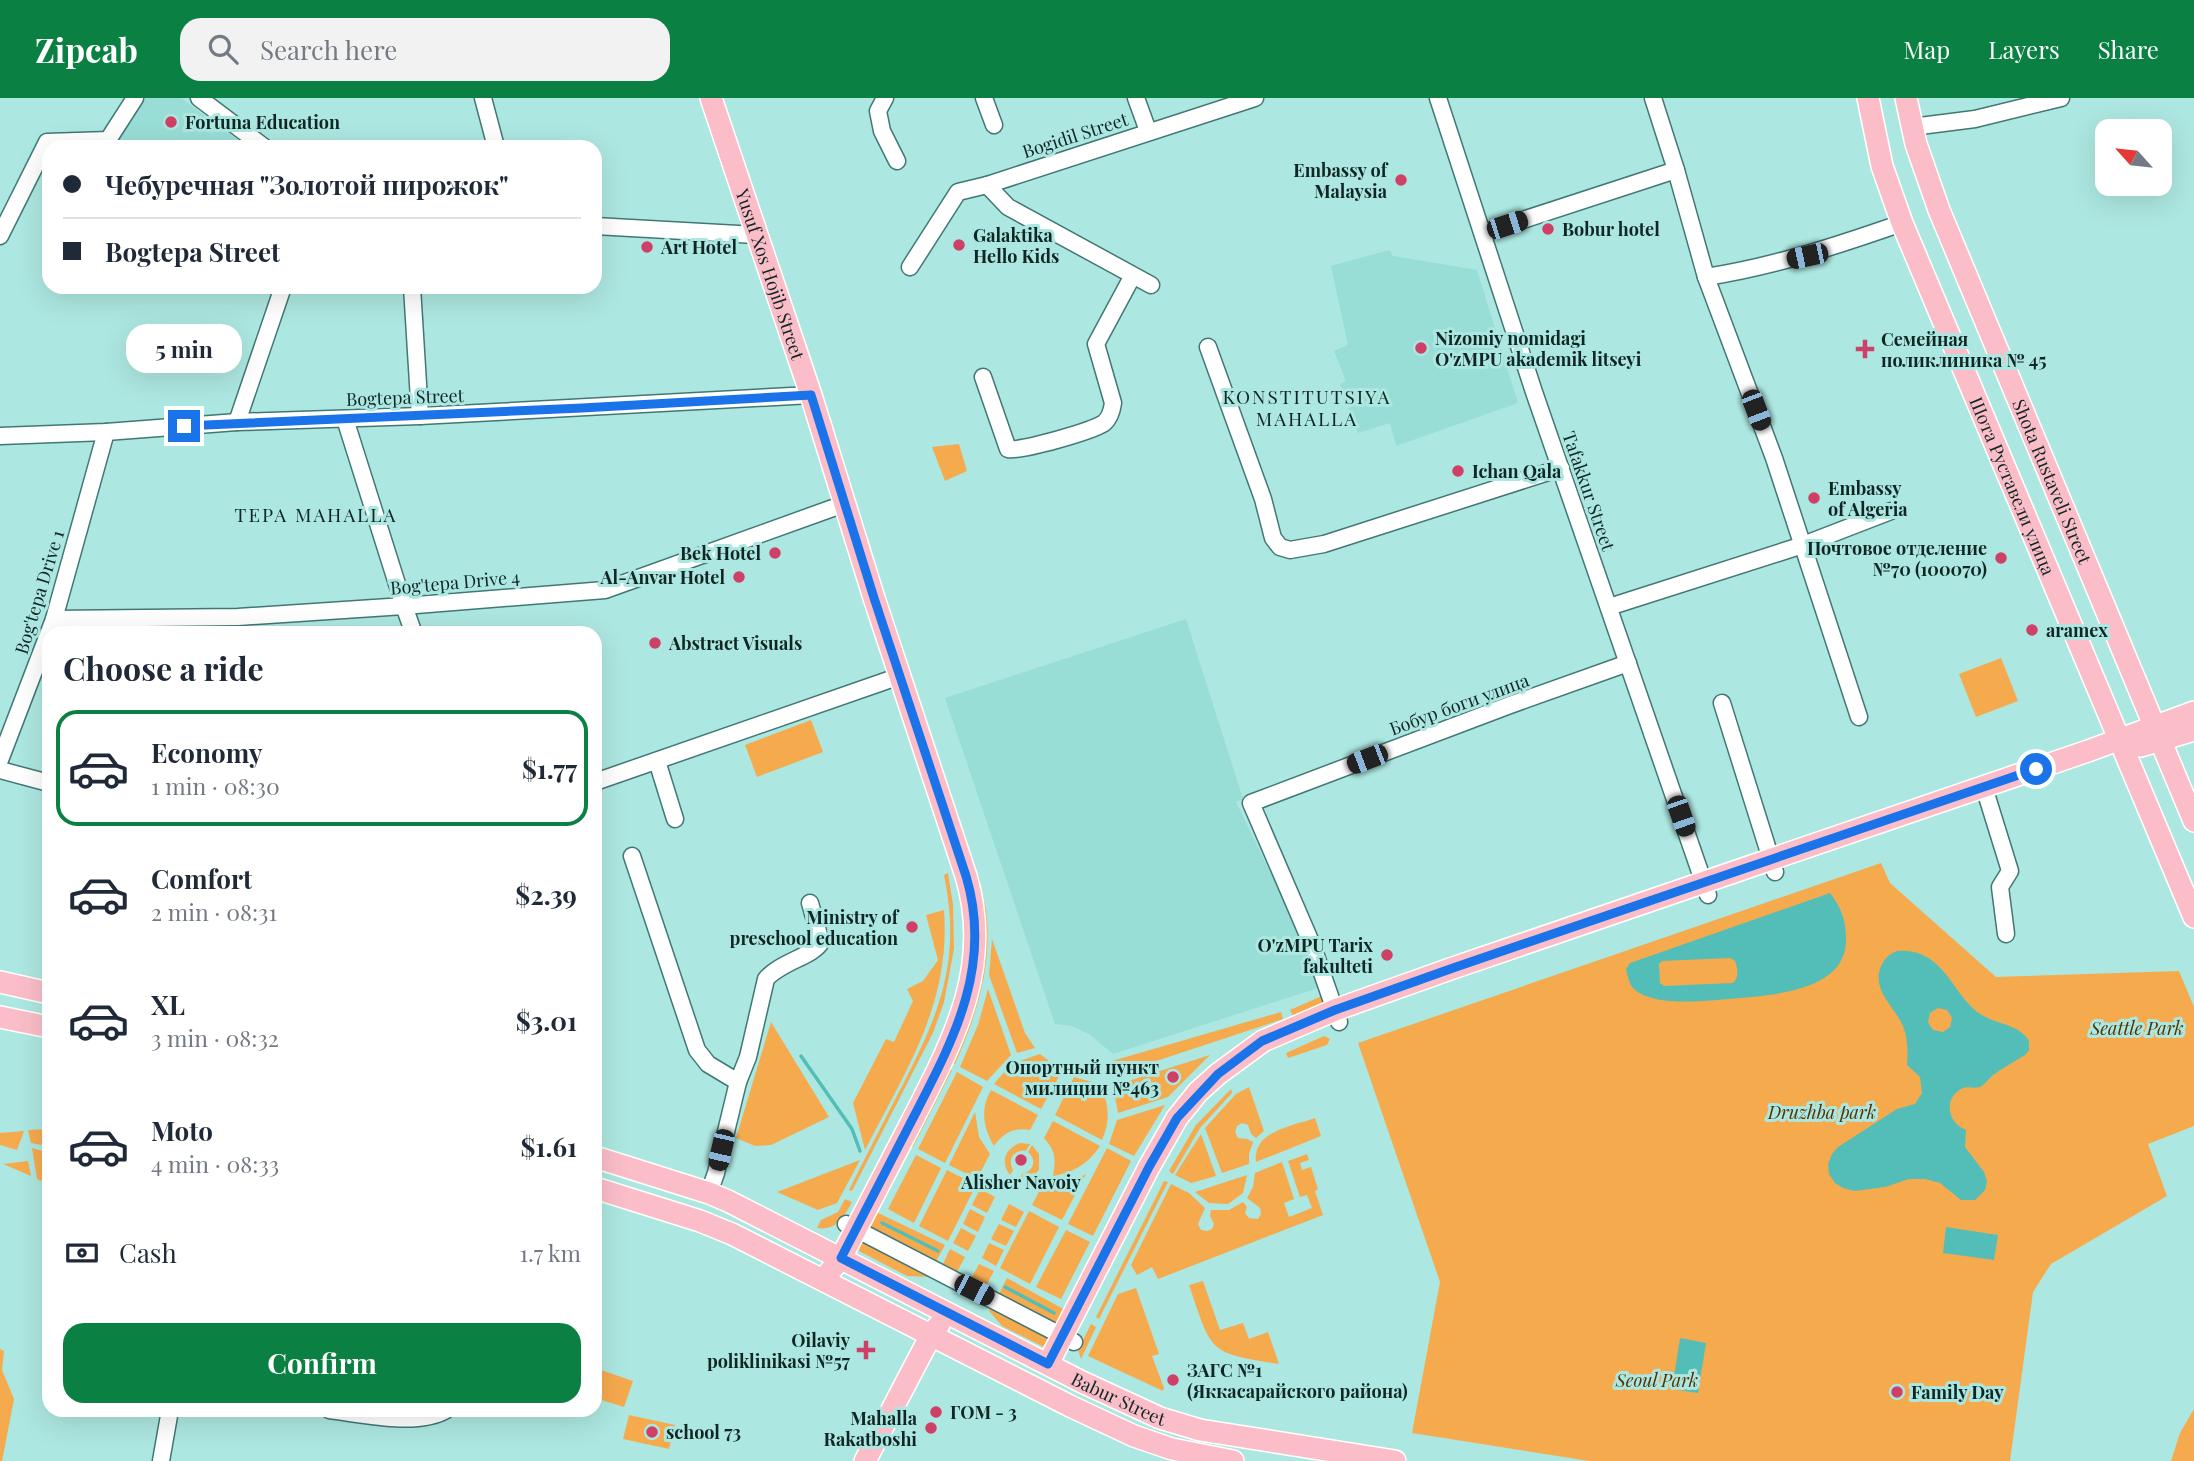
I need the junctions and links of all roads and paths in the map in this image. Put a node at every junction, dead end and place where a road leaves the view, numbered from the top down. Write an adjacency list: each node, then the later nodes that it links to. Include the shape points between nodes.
1 (135, 98): 17 (street)
2 (483, 98): 19 (street)
3 (711, 98): 27 (main road, Yusuf Xos Hojib Street)
4 (885, 98): 21 (street, via 878,111)
5 (984, 98): 14 (street)
6 (1136, 98): 16 (street)
7 (1255, 98): 16 (street, Bogidil Street)
8 (1438, 98): 26 (street, Tafakkur Street)
9 (1653, 98): 22 (street)
10 (1868, 98): 24 (main road, Шота Руставели улица, via 1882,166)
11 (1906, 98): 15 (main road, Shota Rustaveli Street)
12 (2060, 98): 15 (street, via 1975,119)
13 (209, 100): 18 (street)
14 (994, 125)
15 (1912, 127): 59 (main road, Shota Rustaveli Street, via 1938,210)
16 (1148, 131): 23 (street, Bogidil Street)
17 (108, 140)
18 (256, 140)
19 (494, 140)
20 (42, 152): 28 (street)
21 (897, 162)
22 (1676, 170): 26 (street); 31 (street)
23 (987, 185): 29 (street, Bogidil Street, via 958,192); 30 (street, via 1008,207)
24 (1902, 223): 31 (street, via 1807,256); 60 (main road, Шота Руставели улица)
25 (602, 226): 27 (street)
26 (1483, 233): 43 (street, Tafakkur Street)
27 (756, 235): 37 (main road, Yusuf Xos Hojib Street)
28 (0, 236)
29 (909, 268)
30 (1132, 277): 32 (street); 36 (street, via 1096,344 1113,403 1105,422 1056,440 1008,449)
31 (1706, 277): 46 (street)
32 (1151, 285)
33 (281, 294): 40 (street)
34 (412, 294): 38 (street)
35 (1208, 346): 43 (street, via 1273,538 1280,547 1290,550 1324,544)
36 (983, 377)
37 (811, 395): 38 (street, Bogtepa Street); 44 (main road, Yusuf Xos Hojib Street)
38 (420, 416): 39 (street, Bogtepa Street)
39 (345, 419): 40 (street, Bogtepa Street); 47 (street)
40 (237, 422): 41 (street, Bogtepa Street)
41 (106, 432): 42 (street, Bogtepa Street); 49 (street, Bog'tepa Drive 1)
42 (0, 436)
43 (1561, 468): 48 (street, Tafakkur Street)
44 (844, 504): 47 (street, Bog'tepa Drive 4, via 605,590); 54 (main road, Yusuf Xos Hojib Street)
45 (1891, 511): 46 (street)
46 (1803, 545): 48 (street); 57 (street)
47 (404, 606): 49 (street, Bog'tepa Drive 4, via 238,617); 51 (street)
48 (1609, 607): 53 (street, Tafakkur Street)
49 (54, 619): 50 (street, Bog'tepa Drive 1)
50 (51, 626)
51 (411, 626)
52 (42, 651): 61 (street, Bog'tepa Drive 1)
53 (1628, 663): 71 (street, Tafakkur Street); 77 (street, Бобур боги улица, via 1251,803 1313,947)
54 (900, 676): 62 (street); 84 (main road, Yusuf Xos Hojib Street, via 970,889 974,957 968,998 942,1061)
55 (1722, 703): 70 (street)
56 (2194, 712): 59 (main road)
57 (1859, 717)
58 (2194, 730): 59 (main road)
59 (2159, 733): 60 (main road); 68 (main road, Shota Rustaveli Street)
60 (2121, 746): 66 (main road); 73 (main road)
61 (0, 761)
62 (657, 761): 64 (street); 67 (street)
63 (0, 770): 65 (street)
64 (602, 780)
65 (42, 781)
66 (1986, 793): 70 (main road); 74 (street, via 2010,871 2000,887)
67 (675, 819)
68 (2194, 821)
69 (632, 856): 80 (street, via 697,1050 708,1064)
70 (1773, 866): 71 (main road)
71 (1706, 889): 77 (main road)
72 (810, 903): 80 (street, via 820,946 774,970 766,979)
73 (2194, 917)
74 (2006, 934)
75 (0, 982): 76 (main road)
76 (42, 991)
77 (1337, 1016): 89 (main road, via 1258,1058 1197,1111)
78 (0, 1017): 79 (main road)
79 (42, 1026)
80 (738, 1082): 83 (street)
81 (602, 1159): 83 (main road, Babur Street)
82 (602, 1190): 86 (main road, Babur Street, via 717,1227)
83 (709, 1192): 85 (main road, Babur Street)
84 (851, 1226): 85 (main road, Yusuf Xos Hojib Street); 89 (street)
85 (836, 1256): 86 (main road, Yusuf Xos Hojib Street); 87 (main road, Babur Street)
86 (823, 1280): 88 (main road, Babur Street)
87 (948, 1313): 88 (main road); 90 (main road, Babur Street)
88 (936, 1338): 94 (main road, Babur Street); 97 (main road); 98 (main road)
89 (1068, 1340): 90 (main road)
90 (1054, 1367): 95 (main road, Babur Street, via 1139,1409 1186,1426)
91 (169, 1417): 96 (street)
92 (390, 1417): 93 (street)
93 (427, 1417)
94 (1172, 1455): 99 (main road, Babur Street)
95 (1327, 1455): 100 (main road, Babur Street)
96 (161, 1461)
97 (865, 1461)
98 (880, 1461)
99 (1233, 1461)
100 (1395, 1461)

